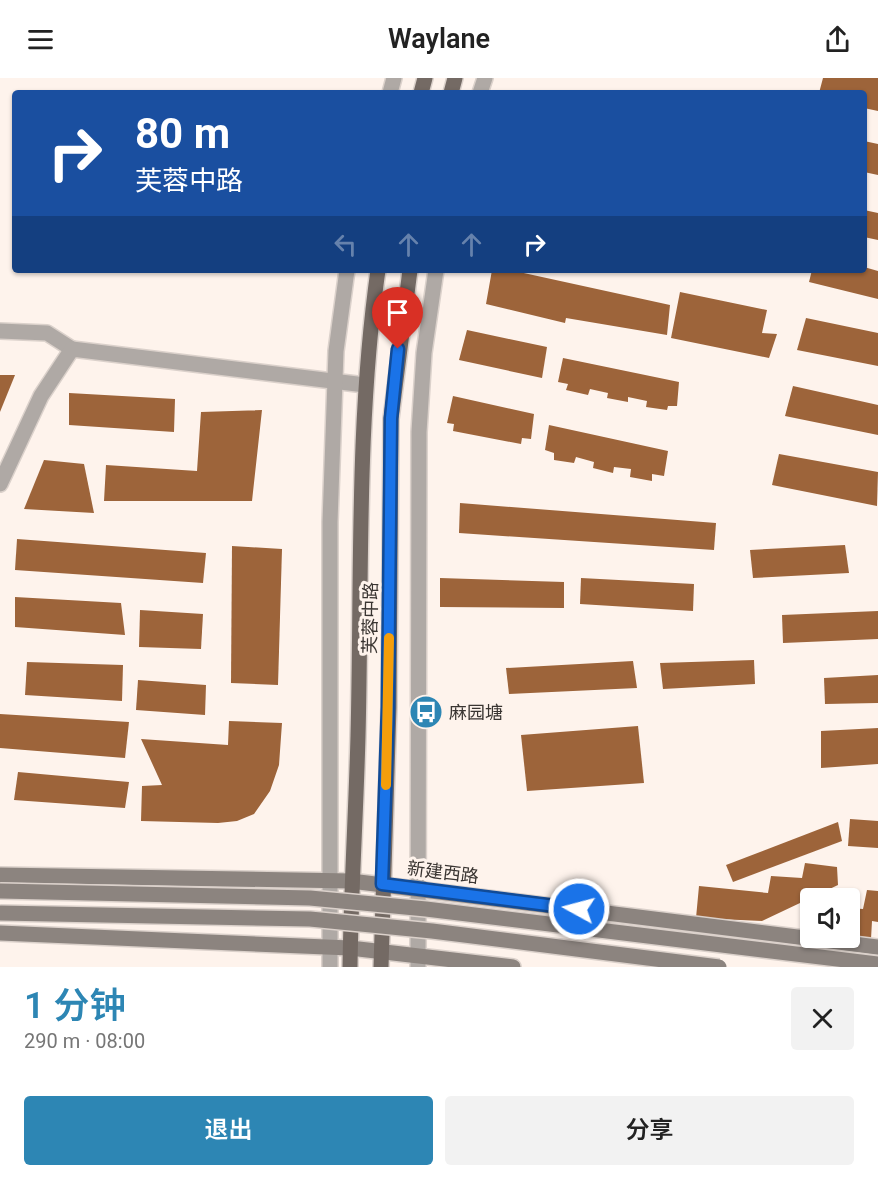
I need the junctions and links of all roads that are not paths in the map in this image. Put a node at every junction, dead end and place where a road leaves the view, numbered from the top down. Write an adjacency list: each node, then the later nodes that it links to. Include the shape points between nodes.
1 (347, 273): 7 (street)
2 (378, 273): 8 (main road, 芙蓉中路)
3 (410, 273): 13 (main road, 芙蓉中路, via 391,418)
4 (436, 273): 14 (street, via 424,353 419,432)
5 (0, 331): 6 (street, via 47,333)
6 (72, 349): 7 (street); 9 (street, via 40,396)
7 (335, 381): 8 (street); 11 (street, via 330,522)
8 (365, 385): 12 (main road, 芙蓉中路)
9 (0, 484)
10 (0, 875): 11 (main road, 新建西路)
11 (331, 881): 12 (main road, 新建西路); 18 (street)
12 (351, 881): 13 (main road, 新建西路); 20 (main road, 芙蓉中路)
13 (382, 884): 14 (main road, 新建西路); 21 (main road, 芙蓉中路)
14 (418, 889): 19 (main road, 新建西路); 22 (street)
15 (0, 891): 23 (main road, bridge, via 310,898)
16 (0, 913): 28 (main road, bridge, via 310,919)
17 (0, 933): 18 (main road)
18 (330, 947): 20 (main road); 24 (street)
19 (878, 947)
20 (350, 948): 21 (main road); 25 (main road, 芙蓉中路)
21 (381, 951): 22 (main road); 26 (main road, 芙蓉中路)
22 (418, 961): 27 (main road)
23 (878, 964)
24 (330, 967)
25 (350, 967)
26 (381, 967)
27 (513, 967)
28 (719, 967)

